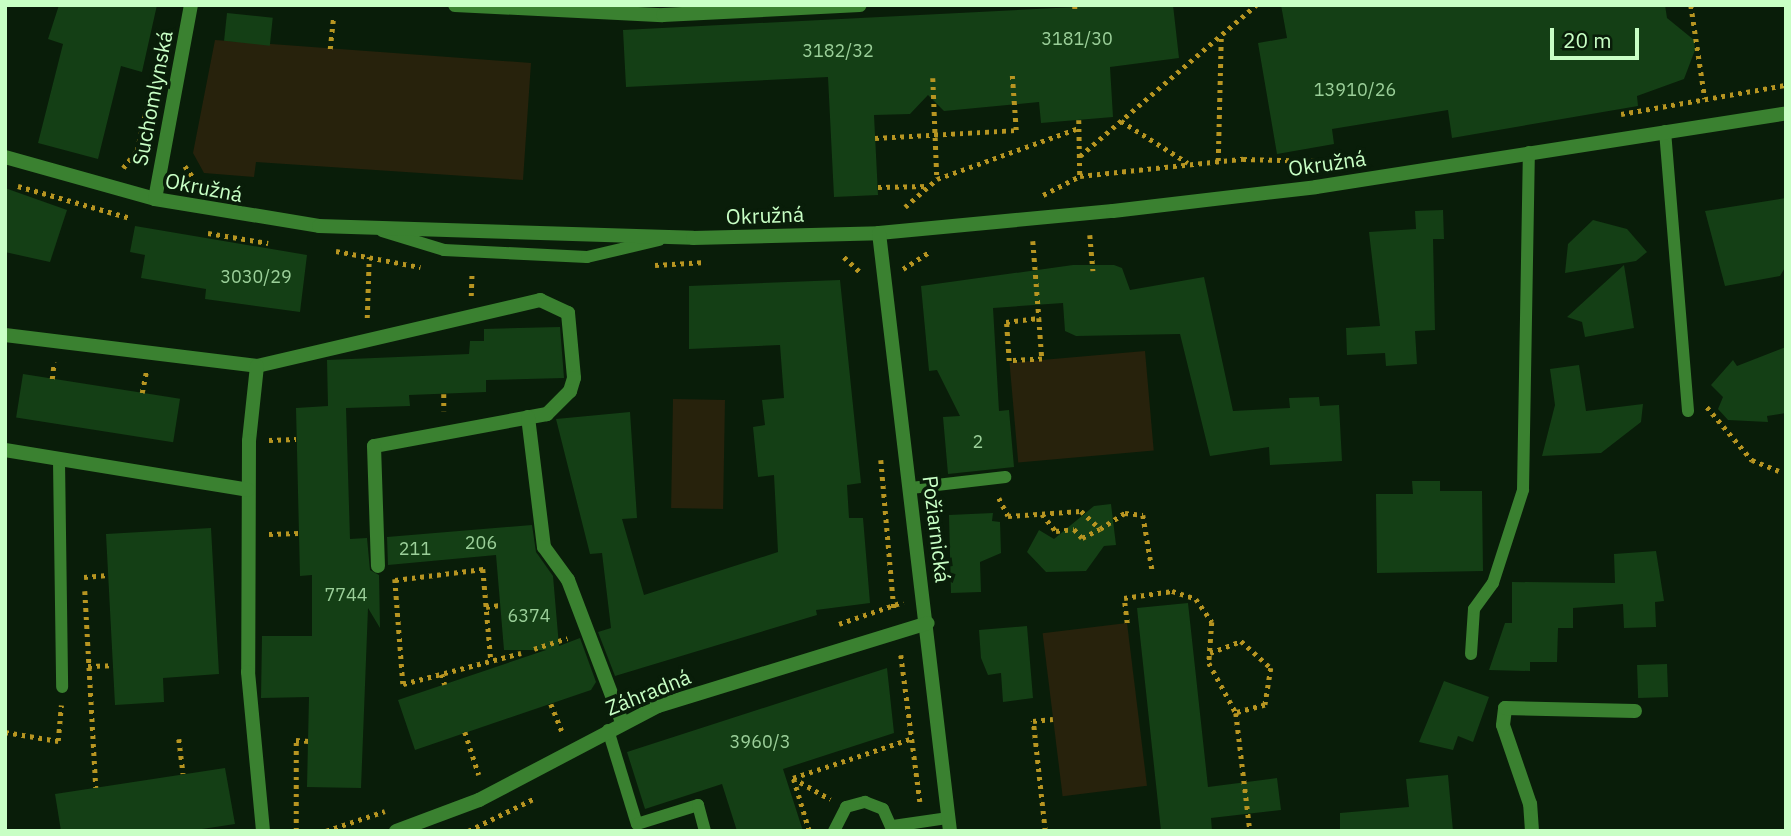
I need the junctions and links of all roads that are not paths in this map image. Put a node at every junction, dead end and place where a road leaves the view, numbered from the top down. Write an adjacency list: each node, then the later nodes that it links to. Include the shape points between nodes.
1 (191, 5): 9 (street, Suchomlynská)
2 (455, 5): 4 (street)
3 (860, 5): 4 (street)
4 (566, 10)
5 (1786, 113): 6 (street, Okružná)
6 (1665, 131): 7 (street, Okružná); 15 (lane)
7 (1529, 152): 11 (street, Okružná, via 1316,187); 24 (lane, via 1523,491 1493,583 1474,609)
8 (5, 157): 9 (street, Okružná)
9 (155, 199): 10 (street, Okružná, via 230,215)
10 (374, 229): 12 (street, Okružná); 12 (lane, via 444,250 587,257)
11 (879, 233): 12 (street, Okružná); 20 (street, Požiarnická)
12 (668, 238)
13 (5, 335): 14 (street)
14 (257, 366): 16 (street, via 540,300 568,313 574,377 559,404); 21 (street)
15 (1688, 411)
16 (528, 417): 22 (street, via 373,446); 27 (street, via 544,547 568,580)
17 (5, 450): 18 (street)
18 (59, 461): 21 (street); 25 (lane)
19 (1005, 477): 20 (lane)
20 (911, 488): 23 (street, Požiarnická)
21 (248, 490): 31 (street, via 248,672)
22 (379, 566)
23 (928, 623): 27 (street, Záhradná); 29 (street, Požiarnická)
24 (1471, 654)
25 (62, 687)
26 (1634, 711): 35 (street, via 1505,708 1503,725 1530,804)
27 (622, 722): 28 (street, Záhradná)
28 (608, 730): 32 (street, Záhradná, via 479,800); 33 (lane, via 637,824 698,805)
29 (949, 824): 30 (lane, via 922,822)
30 (893, 828): 34 (lane, via 875,804 846,807)
31 (264, 831)
32 (396, 831)
33 (705, 831)
34 (834, 831)
35 (1532, 831)

